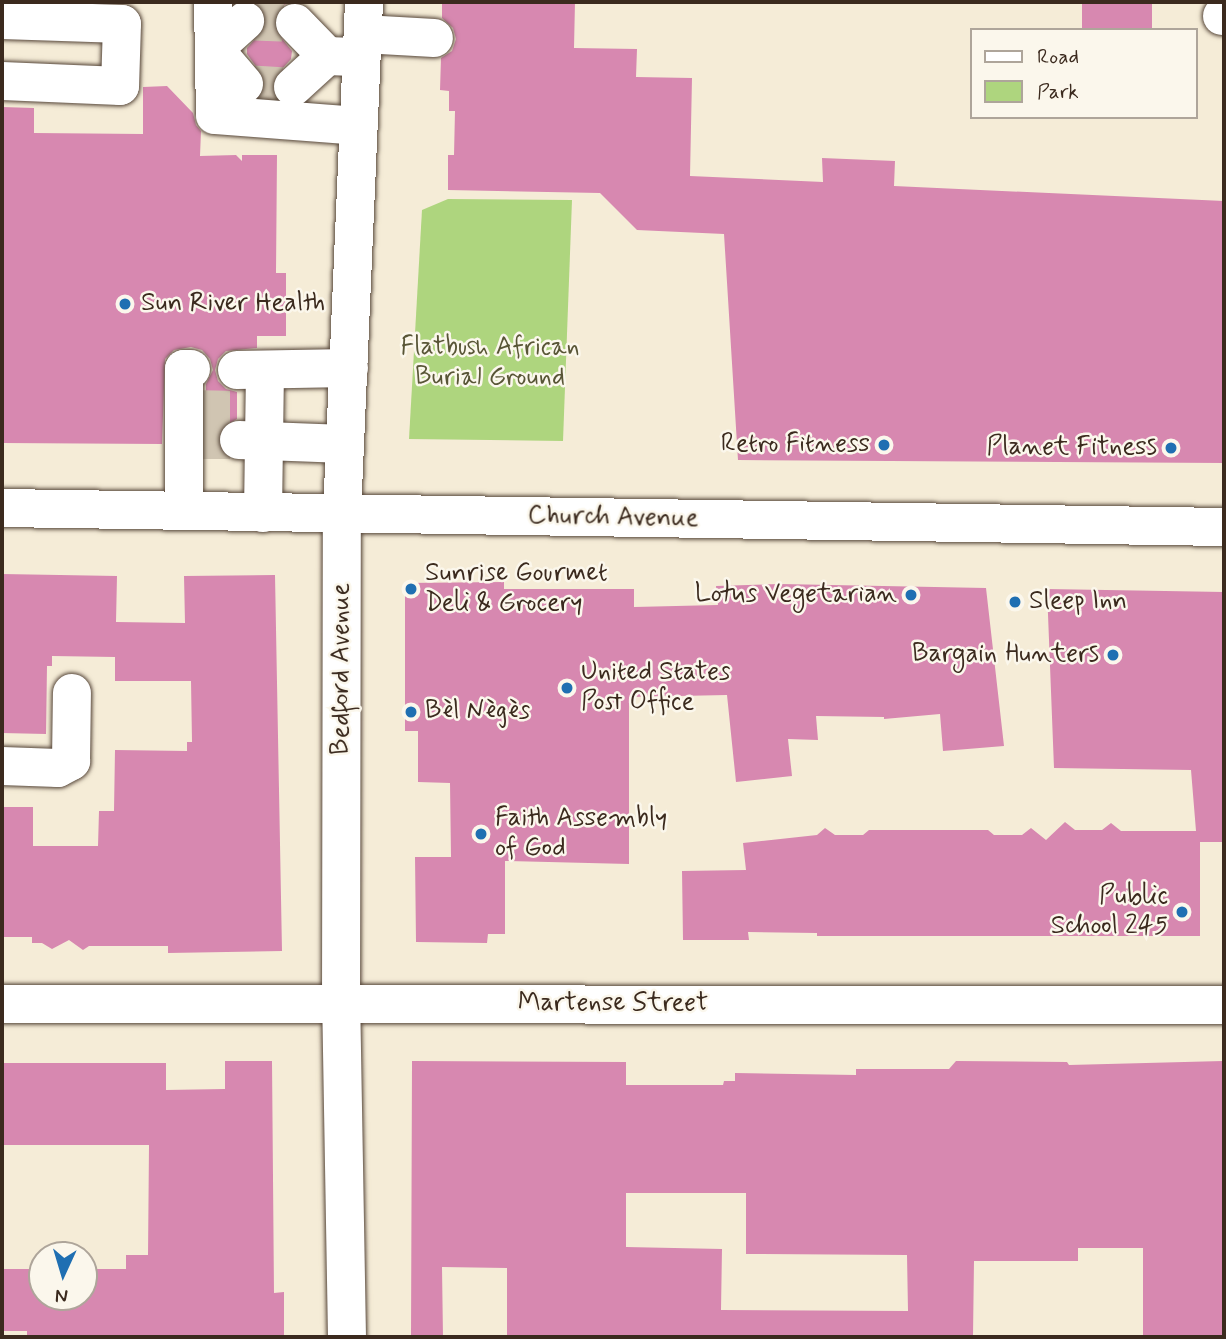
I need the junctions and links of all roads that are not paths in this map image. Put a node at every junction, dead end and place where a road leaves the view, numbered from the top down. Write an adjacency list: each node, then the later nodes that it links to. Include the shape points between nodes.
1 (213, 2): 7 (street)
2 (2, 20): 8 (street, via 122,24 120,86)
3 (245, 21): 7 (street)
4 (295, 23): 5 (street)
5 (354, 37): 6 (street); 10 (street); 11 (street, Bedford Avenue)
6 (434, 38)
7 (214, 50): 9 (street); 11 (street, via 215,115)
8 (2, 80)
9 (244, 84)
10 (293, 87)
11 (358, 126): 12 (street, Bedford Avenue)
12 (349, 368): 14 (street, via 251,370); 15 (street, Bedford Avenue)
13 (191, 369): 17 (street, via 184,369 188,424)
14 (250, 425): 15 (street); 18 (street)
15 (345, 444): 19 (street, Bedford Avenue)
16 (2, 508): 17 (street, Church Avenue)
17 (184, 511): 18 (street, Church Avenue)
18 (263, 513): 19 (street, Church Avenue)
19 (342, 514): 20 (street, Church Avenue); 24 (street, Bedford Avenue)
20 (1224, 527)
21 (72, 693): 22 (street, via 71,761 66,766)
22 (2, 766)
23 (2, 1004): 24 (street, Martense Street)
24 (341, 1004): 25 (street, Martense Street); 26 (street, Bedford Avenue)
25 (1224, 1005)
26 (347, 1337)

